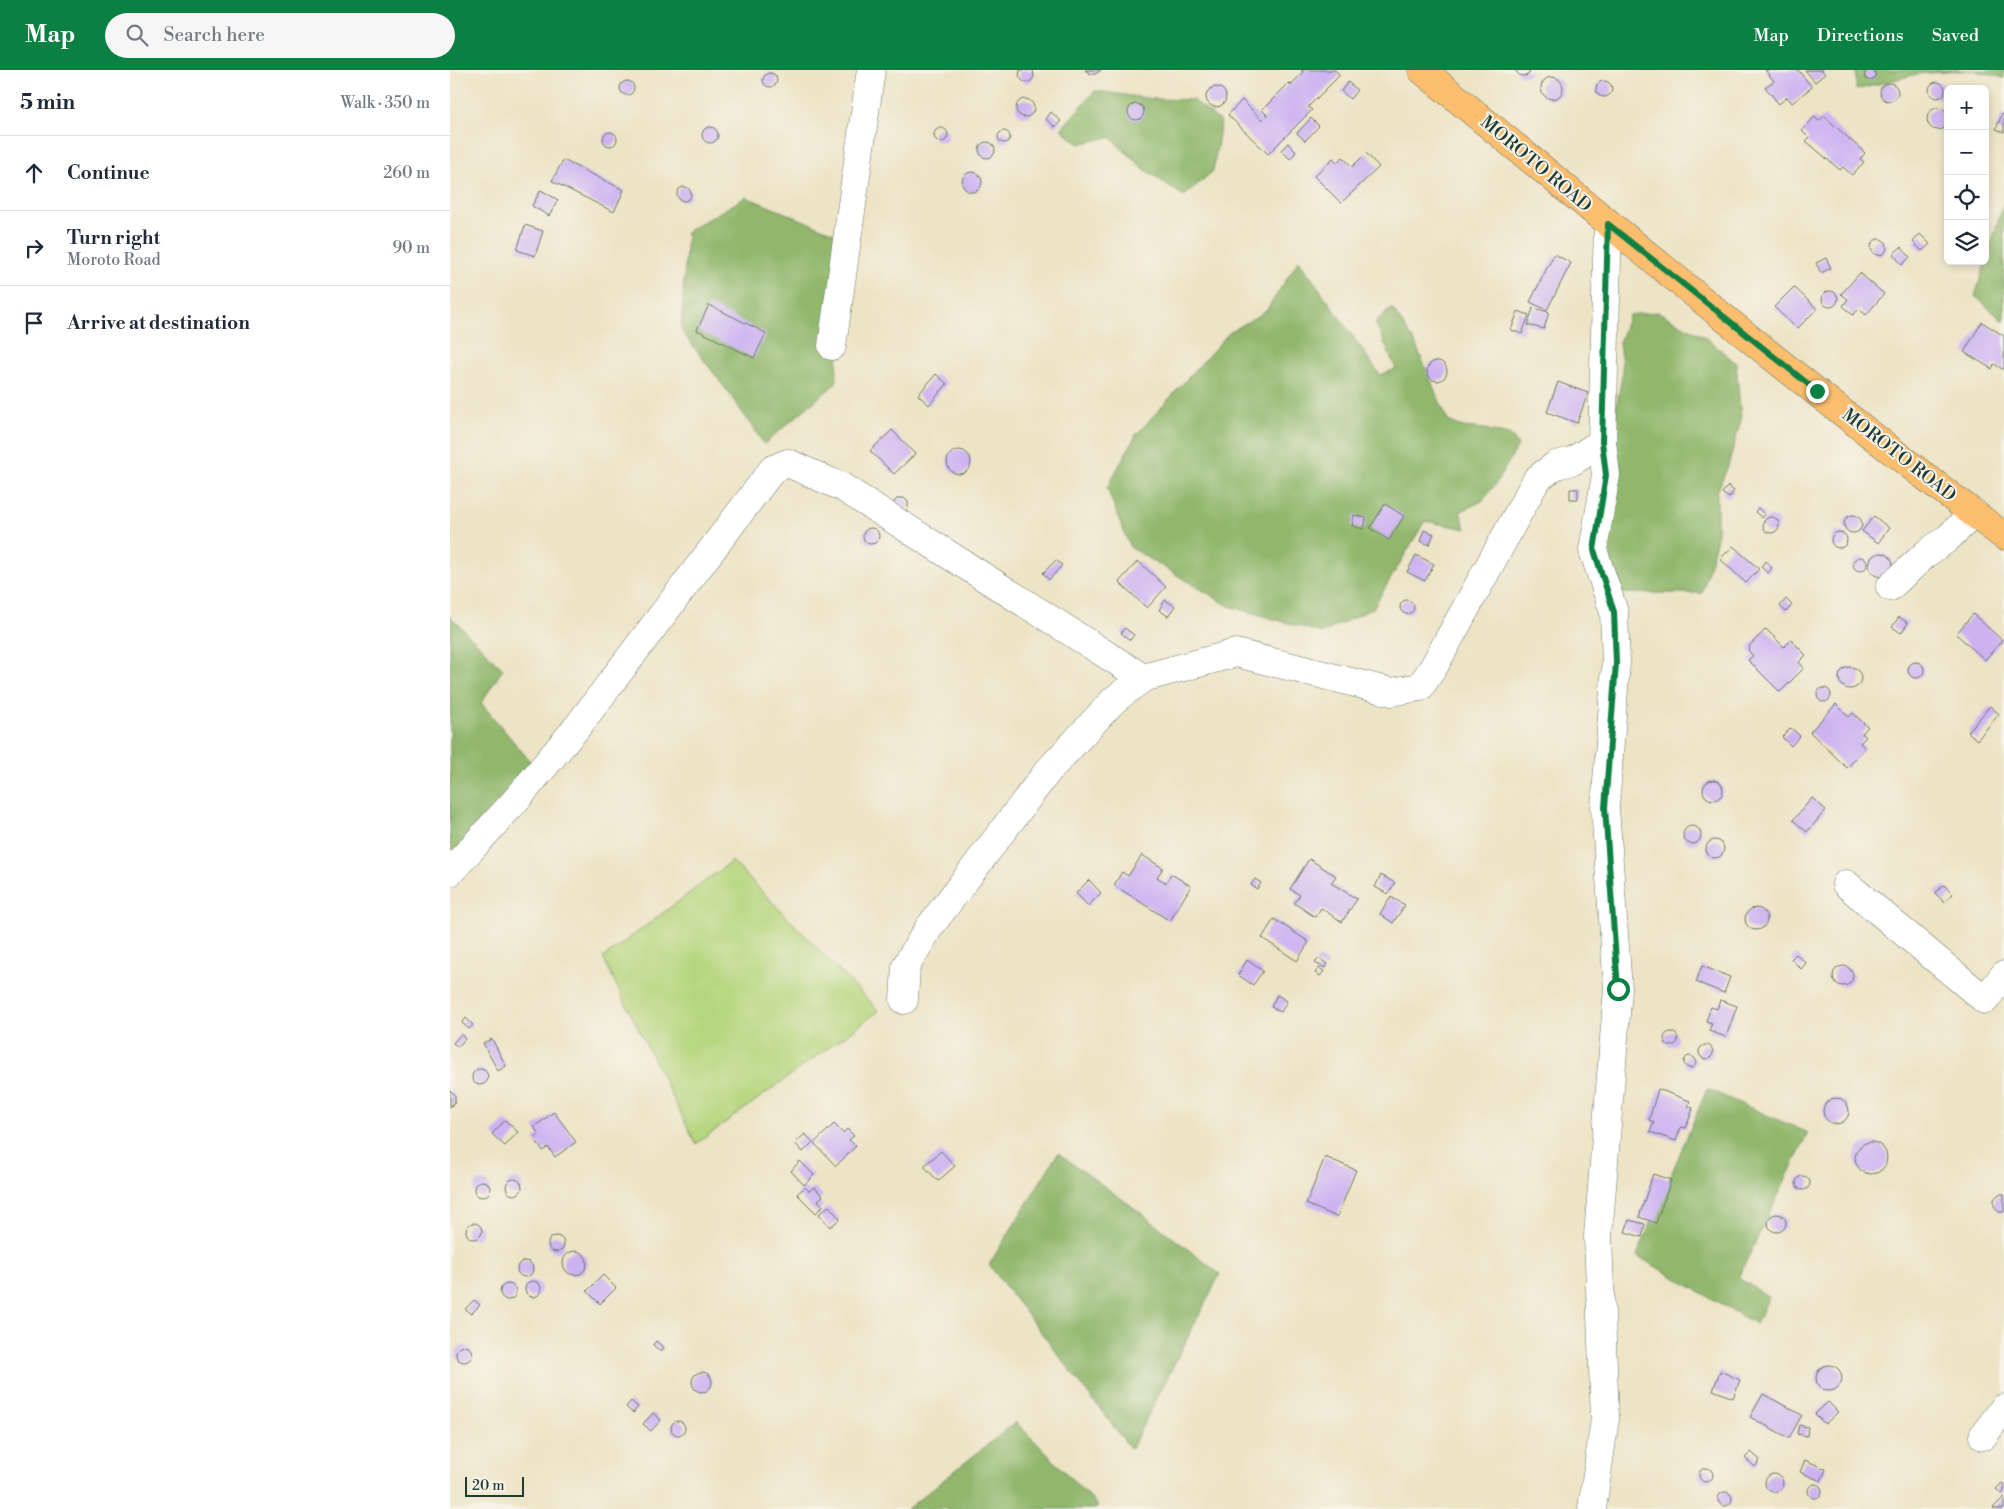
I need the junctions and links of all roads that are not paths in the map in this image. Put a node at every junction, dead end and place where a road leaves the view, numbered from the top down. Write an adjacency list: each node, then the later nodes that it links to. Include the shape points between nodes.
1 (871, 70): 4 (street)
2 (1422, 70): 3 (main road, MOROTO ROAD, via 1560,181)
3 (1608, 224): 5 (street); 6 (main road, MOROTO ROAD)
4 (832, 346)
5 (1602, 442): 9 (street, via 1573,461 1556,465 1537,479 1434,668 1420,687 1391,692 1236,653); 16 (street, via 1606,475 1594,550 1614,612 1616,663 1605,808 1618,989 1598,1236 1605,1419)
6 (1974, 513): 7 (main road, MOROTO ROAD); 8 (street)
7 (2004, 536)
8 (1890, 587)
9 (1143, 678): 10 (street, via 842,487 788,463 774,469 578,726); 13 (street, via 1114,700 1048,771 928,928 906,966)
10 (450, 872)
11 (1846, 884): 12 (street, via 1985,1000)
12 (2004, 976)
13 (904, 1000)
14 (2004, 1408): 15 (street)
15 (1983, 1436)
16 (1592, 1509)

